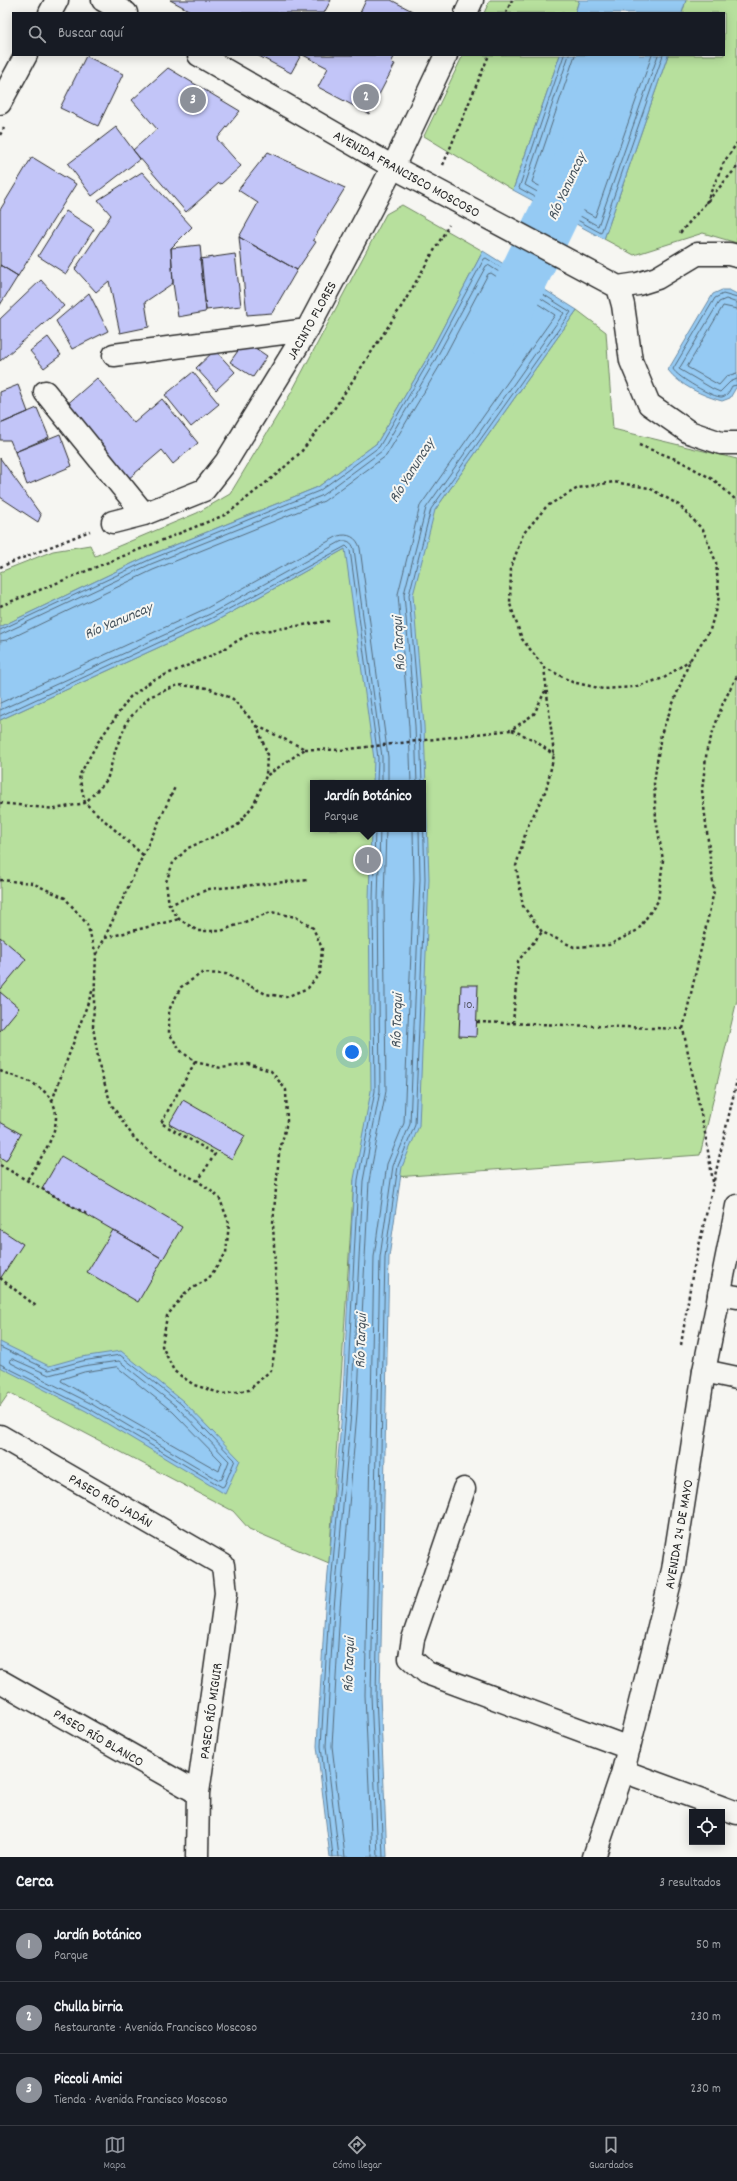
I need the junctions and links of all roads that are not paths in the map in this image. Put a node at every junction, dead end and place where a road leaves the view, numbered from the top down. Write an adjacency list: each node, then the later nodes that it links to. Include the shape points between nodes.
1 (57, 0): 4 (street)
2 (103, 0): 5 (street)
3 (472, 0): 6 (street)
4 (51, 12)
5 (124, 12)
6 (466, 12)
7 (25, 56): 10 (street)
8 (201, 56): 11 (street, AVENIDA FRANCISCO MOSCOSO)
9 (446, 56): 11 (street, JACINTO FLORES)
10 (0, 103)
11 (393, 167): 13 (street, AVENIDA FRANCISCO MOSCOSO); 14 (street, JACINTO FLORES)
12 (737, 256): 13 (street, via 696,254 657,278)
13 (618, 287): 17 (street, via 631,362 649,404 689,432 721,443)
14 (307, 330): 15 (street); 18 (street, JACINTO FLORES, via 226,462 204,490)
15 (114, 355)
16 (46, 392): 18 (street)
17 (737, 443)
18 (144, 514): 19 (street, JACINTO FLORES)
19 (113, 522)
20 (737, 1206): 21 (street, AVENIDA 24 DE MAYO)
21 (728, 1296): 22 (street, AVENIDA 24 DE MAYO)
22 (704, 1371): 23 (street); 28 (street, AVENIDA 24 DE MAYO, via 674,1570)
23 (737, 1378)
24 (0, 1436): 26 (street, PASEO RÍO JADÁN)
25 (464, 1489): 28 (street, via 413,1639 410,1658 427,1673)
26 (223, 1565): 30 (street, PASEO RÍO MIGUIR, via 226,1592)
27 (0, 1681): 30 (street, PASEO RÍO BLANCO)
28 (630, 1748): 29 (street, AVENIDA 24 DE MAYO)
29 (623, 1771): 31 (street); 33 (street, AVENIDA 24 DE MAYO)
30 (198, 1793): 32 (street, PASEO RÍO MIGUIR)
31 (737, 1813)
32 (197, 1857)
33 (594, 1857)

